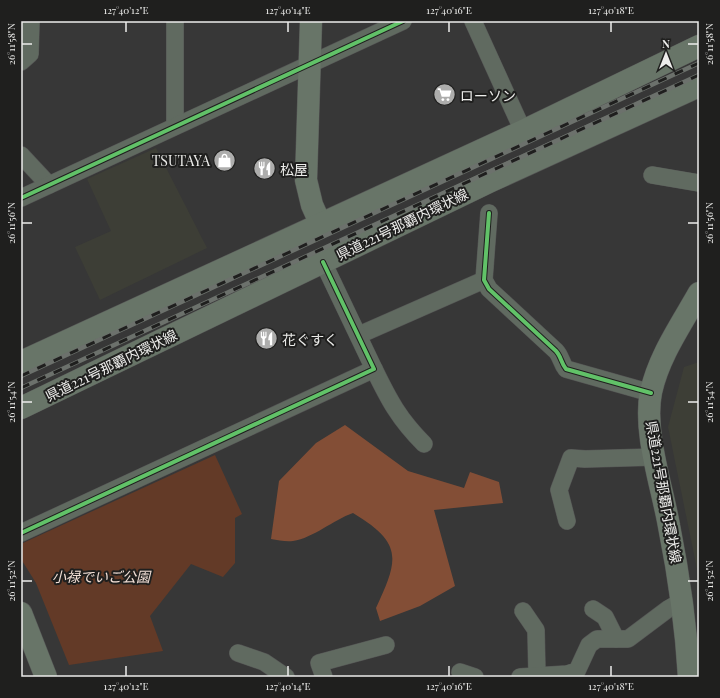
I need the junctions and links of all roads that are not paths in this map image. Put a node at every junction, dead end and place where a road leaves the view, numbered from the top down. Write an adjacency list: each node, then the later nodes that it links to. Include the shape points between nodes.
1 (31, 21): 7 (street, via 30,54)
2 (174, 21): 10 (street)
3 (311, 21): 8 (main road)
4 (403, 21): 8 (street)
5 (473, 21): 11 (street)
6 (699, 46): 11 (main road)
7 (21, 62)
8 (310, 65): 10 (street); 18 (main road, via 306,180)
9 (699, 86): 19 (main road, 県道221号那覇内環状線, via 491,181)
10 (176, 126): 15 (street)
11 (523, 131): 18 (main road)
12 (21, 155): 15 (street)
13 (652, 175): 14 (street)
14 (699, 183)
15 (49, 185): 16 (street)
16 (21, 198)
17 (489, 213): 20 (street)
18 (320, 225): 23 (main road)
19 (324, 262): 22 (street); 26 (main road, 県道221号那覇内環状線)
20 (484, 280): 22 (street); 25 (street, via 489,289 560,355 566,369)
21 (699, 294): 25 (main road, 県道221号那覇内環状線, via 664,354)
22 (359, 335): 24 (street)
23 (21, 362)
24 (374, 369): 27 (street, via 392,406 407,427); 30 (street)
25 (651, 393): 28 (main road, 県道221号那覇内環状線, via 650,421)
26 (21, 408)
27 (424, 444)
28 (655, 457): 29 (street, via 585,460 571,458 559,490); 31 (main road, 県道221号那覇内環状線)
29 (567, 521)
30 (21, 533)
31 (682, 601): 35 (street, via 628,639); 42 (main road, 県道221号那覇内環状線)
32 (593, 609): 35 (street, via 604,617)
33 (523, 611): 38 (street, via 536,630)
34 (21, 613): 39 (main road)
35 (616, 639): 38 (street, via 597,639 589,645 577,671)
36 (386, 645): 41 (street, via 319,663)
37 (238, 653): 40 (street, via 264,662)
38 (528, 676)
39 (46, 677)
40 (286, 677)
41 (324, 677)
42 (689, 677)

